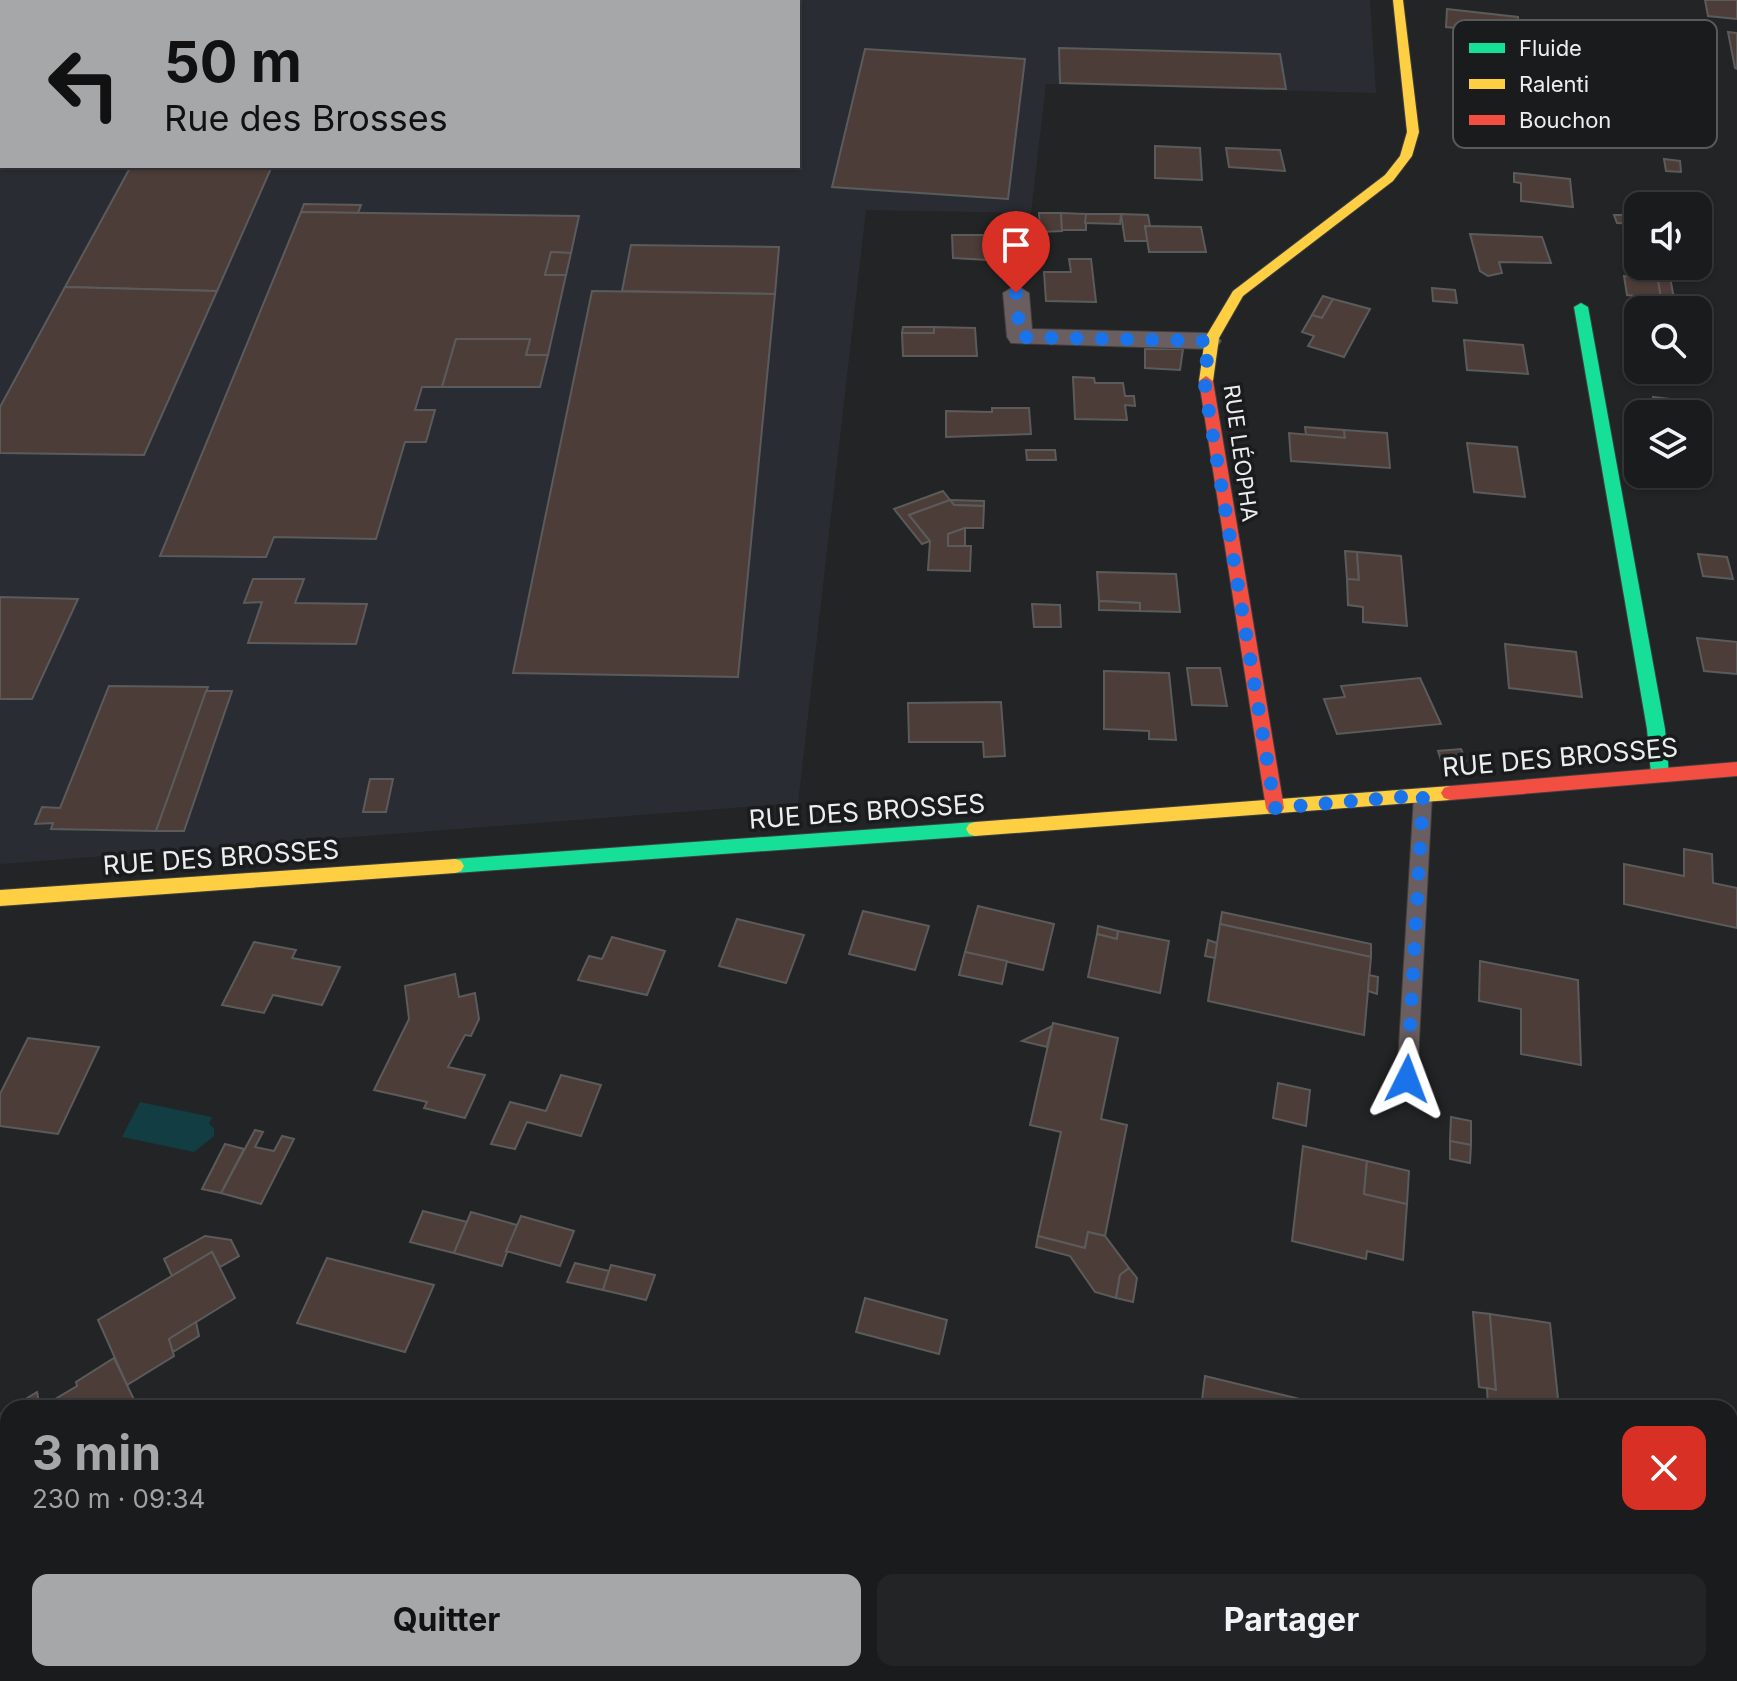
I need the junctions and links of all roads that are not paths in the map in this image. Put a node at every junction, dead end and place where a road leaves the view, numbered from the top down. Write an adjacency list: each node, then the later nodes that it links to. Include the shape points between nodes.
1 (1398, 0): 4 (street, RUE LÉOPHA, via 1413,132 1406,156 1389,178 1238,294)
2 (1016, 293): 4 (street, via 1020,337)
3 (1581, 307): 6 (street)
4 (1208, 341): 8 (street, RUE LÉOPHA, via 1205,388)
5 (1737, 769): 6 (street, RUE DES BROSSES)
6 (1660, 774): 7 (street, RUE DES BROSSES)
7 (1423, 795): 8 (street, RUE DES BROSSES); 10 (lane)
8 (1275, 808): 9 (street, RUE DES BROSSES)
9 (0, 898)
10 (1407, 1079)

